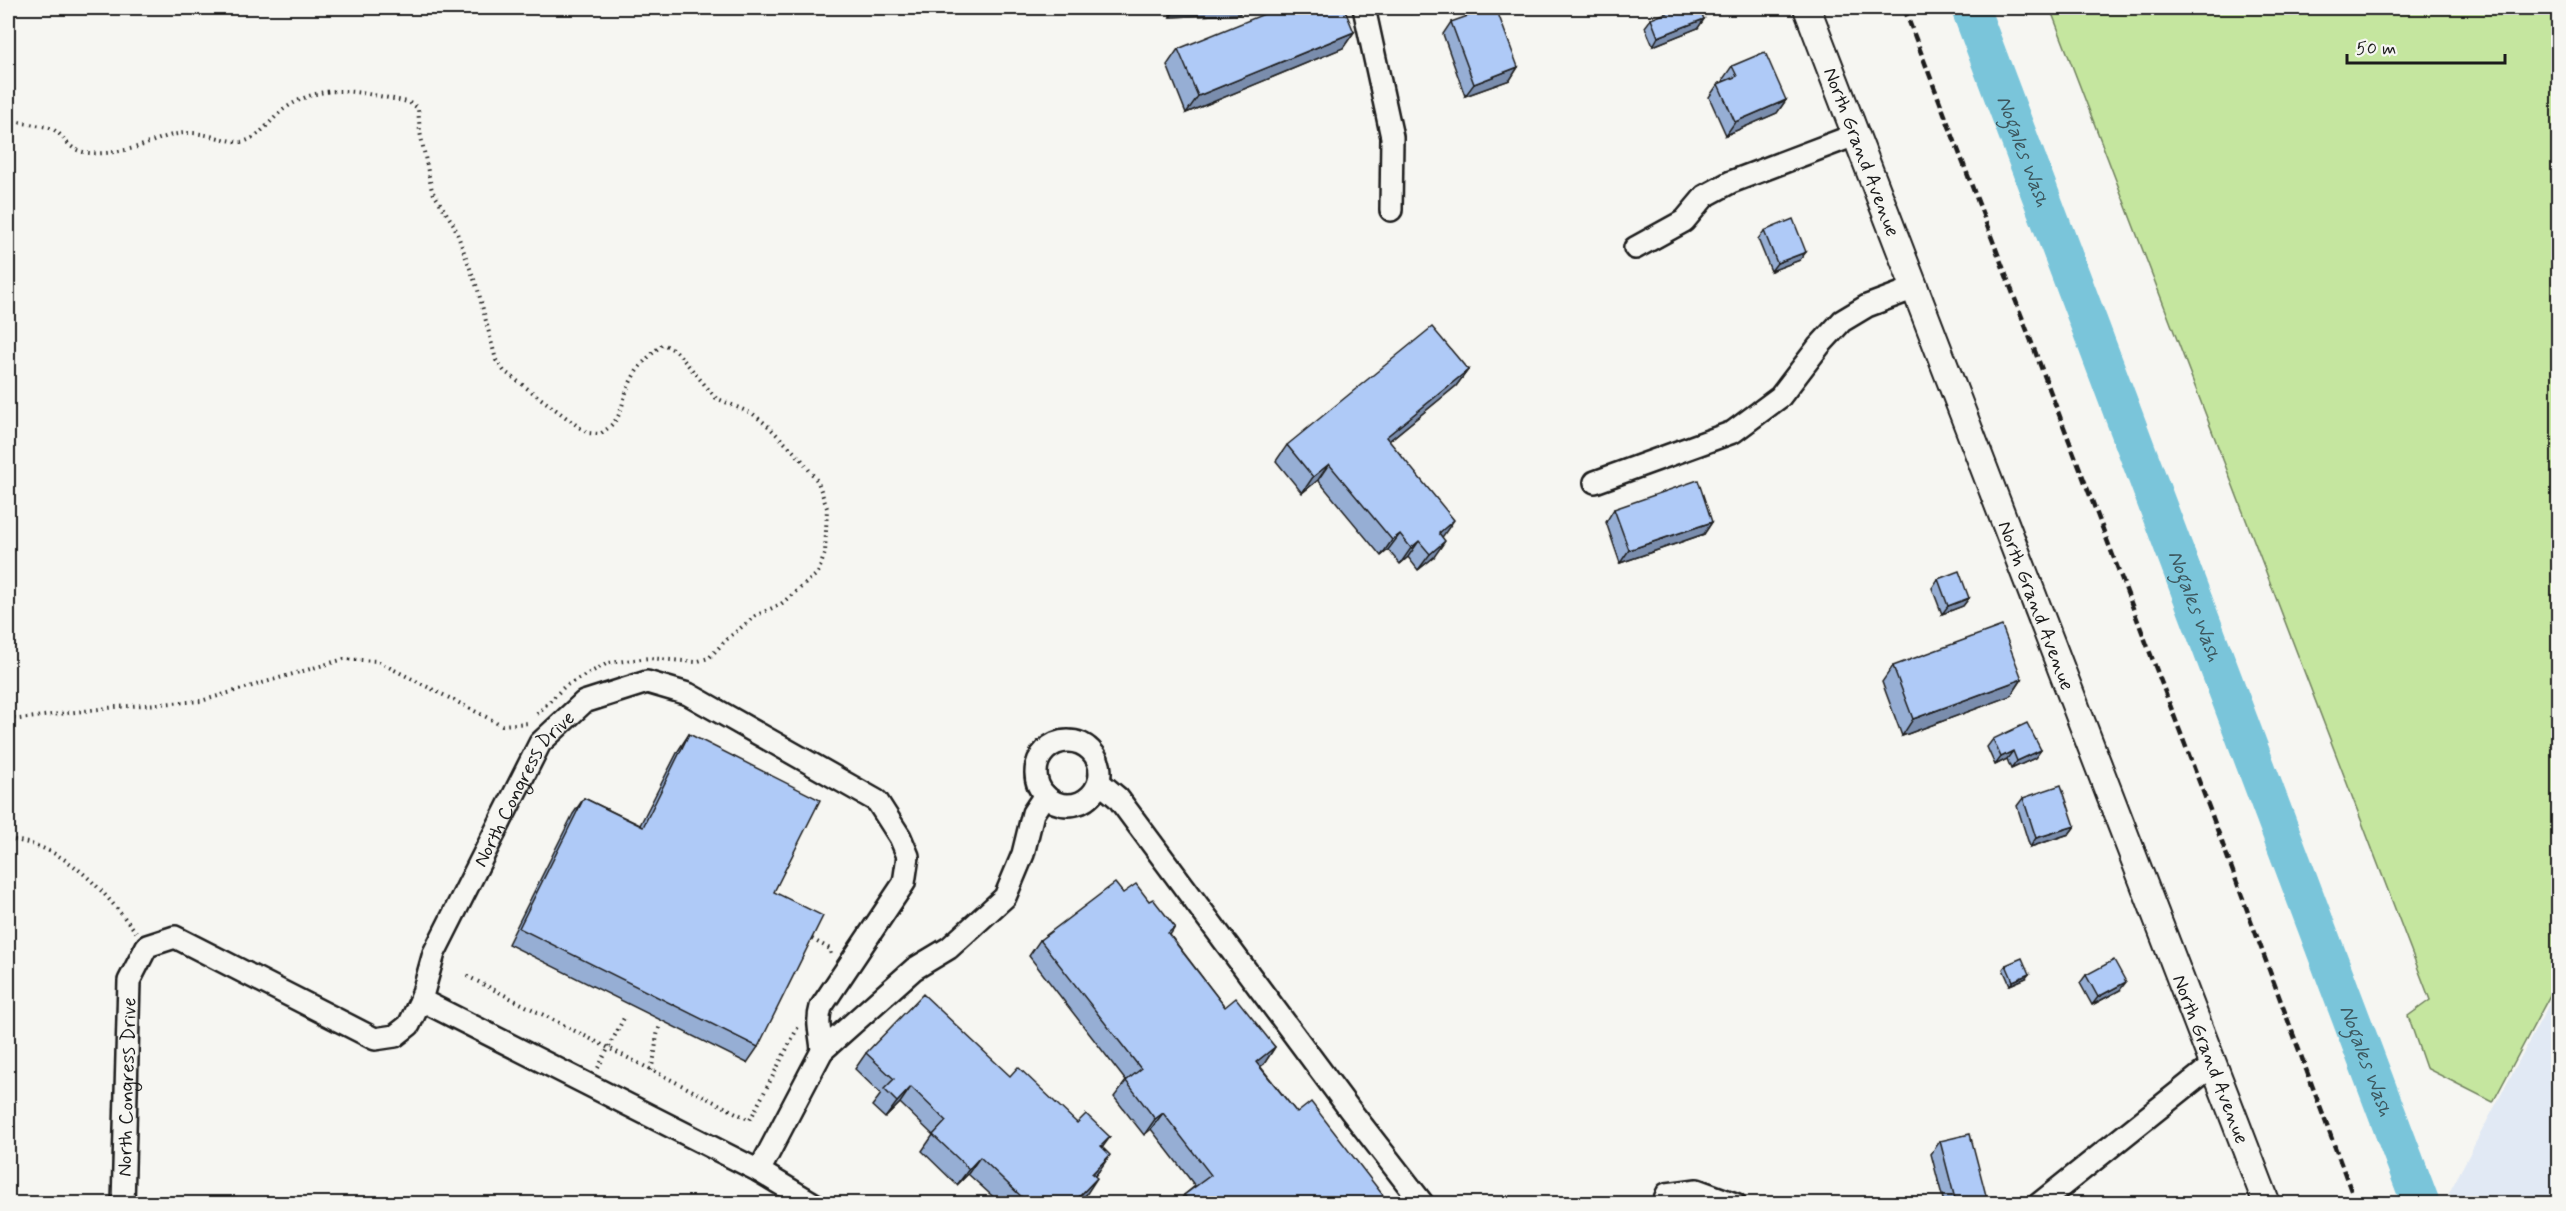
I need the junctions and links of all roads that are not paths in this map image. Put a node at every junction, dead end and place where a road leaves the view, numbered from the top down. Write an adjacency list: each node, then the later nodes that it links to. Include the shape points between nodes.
1 (1364, 8): 4 (street, via 1392,137)
2 (1807, 8): 3 (main road, North Grand Avenue)
3 (1855, 135): 5 (street, via 1731,182 1705,196 1684,221); 6 (main road, North Grand Avenue)
4 (1391, 210)
5 (1635, 248)
6 (1915, 288): 7 (street, via 1867,306 1842,321 1780,397 1733,432); 12 (main road, North Grand Avenue)
7 (1595, 482)
8 (1099, 782): 9 (street, via 1089,798 1071,805); 9 (street, via 1098,762 1086,746 1067,741 1057,743 1048,748 1037,766 1036,776); 16 (street, via 1118,798)
9 (1045, 795): 11 (street, via 1033,813 1023,854 1005,897 950,948 914,969)
10 (421, 1000): 11 (street, North Congress Drive, via 434,953 540,743 584,702 647,682 688,694 877,801 900,837 908,856 904,883 820,1007 816,1022); 13 (street); 14 (street, North Congress Drive, via 402,1031 375,1039 175,937 147,946 129,981)
11 (822, 1051): 13 (street)
12 (2214, 1064): 19 (street); 20 (main road, North Grand Avenue)
13 (759, 1171): 15 (street)
14 (123, 1203)
15 (814, 1203)
16 (1423, 1203)
17 (1663, 1203): 18 (street, via 1667,1194 1697,1190)
18 (1736, 1203)
19 (2039, 1203)
20 (2267, 1203)

